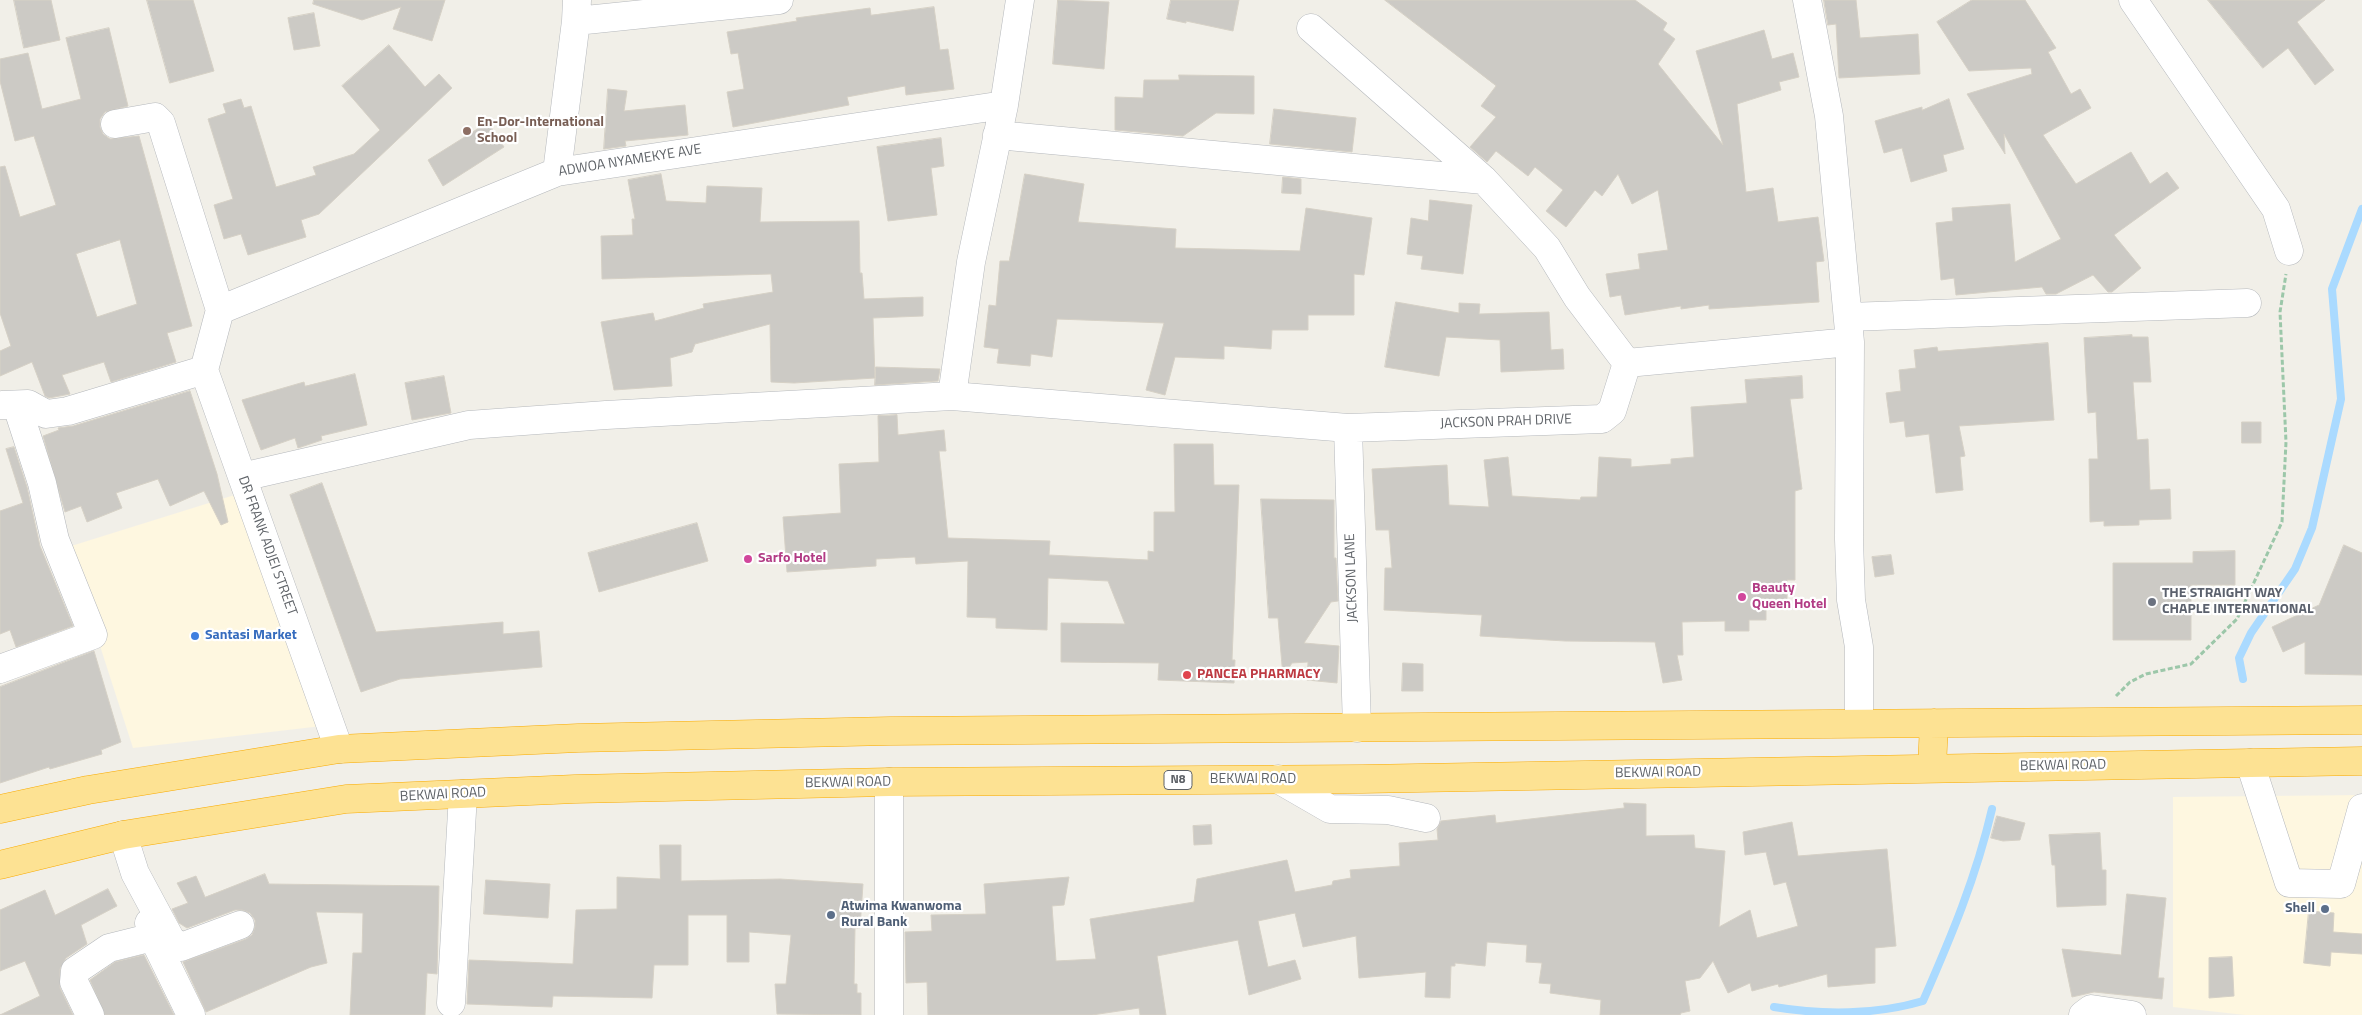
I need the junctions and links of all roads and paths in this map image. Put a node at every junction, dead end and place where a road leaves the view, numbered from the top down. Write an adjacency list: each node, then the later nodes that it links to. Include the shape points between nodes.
1 (778, 0): 5 (street)
2 (1020, 0): 7 (street)
3 (1807, 0): 15 (street, via 1830,116)
4 (2133, 0): 12 (street, via 2276,209)
5 (576, 11): 10 (street)
6 (1311, 28): 11 (street)
7 (1004, 105): 9 (street); 10 (street, ADWOA NYAMEKYE AVE)
8 (115, 124): 14 (street, via 155,117 161,123)
9 (997, 135): 11 (street); 18 (street, via 971,262)
10 (557, 172): 14 (street, ADWOA NYAMEKYE AVE)
11 (1484, 180): 16 (street, via 1547,248 1577,297)
12 (2289, 251): 24 (path, via 2280,312 2286,442 2282,522 2237,619 2191,664 2146,674 2130,682)
13 (2247, 303): 15 (street)
14 (220, 310): 17 (street)
15 (1849, 329): 16 (street); 25 (street, via 1850,539 1852,600 1859,647)
16 (1626, 363): 20 (street, JACKSON PRAH DRIVE, via 1612,411 1602,419)
17 (204, 370): 19 (street, via 68,411 46,414 28,404); 21 (street, DR FRANK ADJEI STREET)
18 (952, 396): 20 (street, JACKSON PRAH DRIVE); 21 (street, JACKSON PRAH DRIVE, via 469,425)
19 (9, 405): 22 (street, via 42,483 55,540 93,635)
20 (1348, 428): 27 (street, JACKSON LANE)
21 (242, 477): 28 (street, DR FRANK ADJEI STREET)
22 (0, 669)
23 (2362, 720): 24 (highway)
24 (2091, 722): 26 (highway)
25 (1859, 723): 26 (highway); 27 (highway)
26 (1934, 723): 31 (highway)
27 (1357, 728): 28 (highway, via 880,731 578,738)
28 (339, 749): 36 (highway, via 88,790)
29 (2362, 761): 30 (highway, BEKWAI ROAD / N8)
30 (2250, 763): 31 (highway, BEKWAI ROAD / N8); 35 (street, via 2289,883 2341,884)
31 (1932, 768): 32 (highway, BEKWAI ROAD / N8)
32 (1278, 779): 33 (highway, BEKWAI ROAD / N8); 37 (street, via 1330,809 1388,810)
33 (889, 782): 34 (highway, BEKWAI ROAD / N8); 46 (street)
34 (464, 794): 38 (highway, BEKWAI ROAD / N8, via 346,799); 43 (street)
35 (2362, 808)
36 (0, 809)
37 (1426, 818)
38 (122, 835): 39 (highway, BEKWAI ROAD / N8); 40 (street)
39 (0, 865)
40 (135, 873): 41 (street, via 171,940 181,947); 42 (street)
41 (240, 925)
42 (153, 938): 44 (street, via 108,948 75,971 74,982); 45 (street)
43 (451, 1003)
44 (90, 1015)
45 (191, 1015)
46 (889, 1015)
47 (2084, 1015): 48 (street, via 2091,1009)
48 (2132, 1015)

